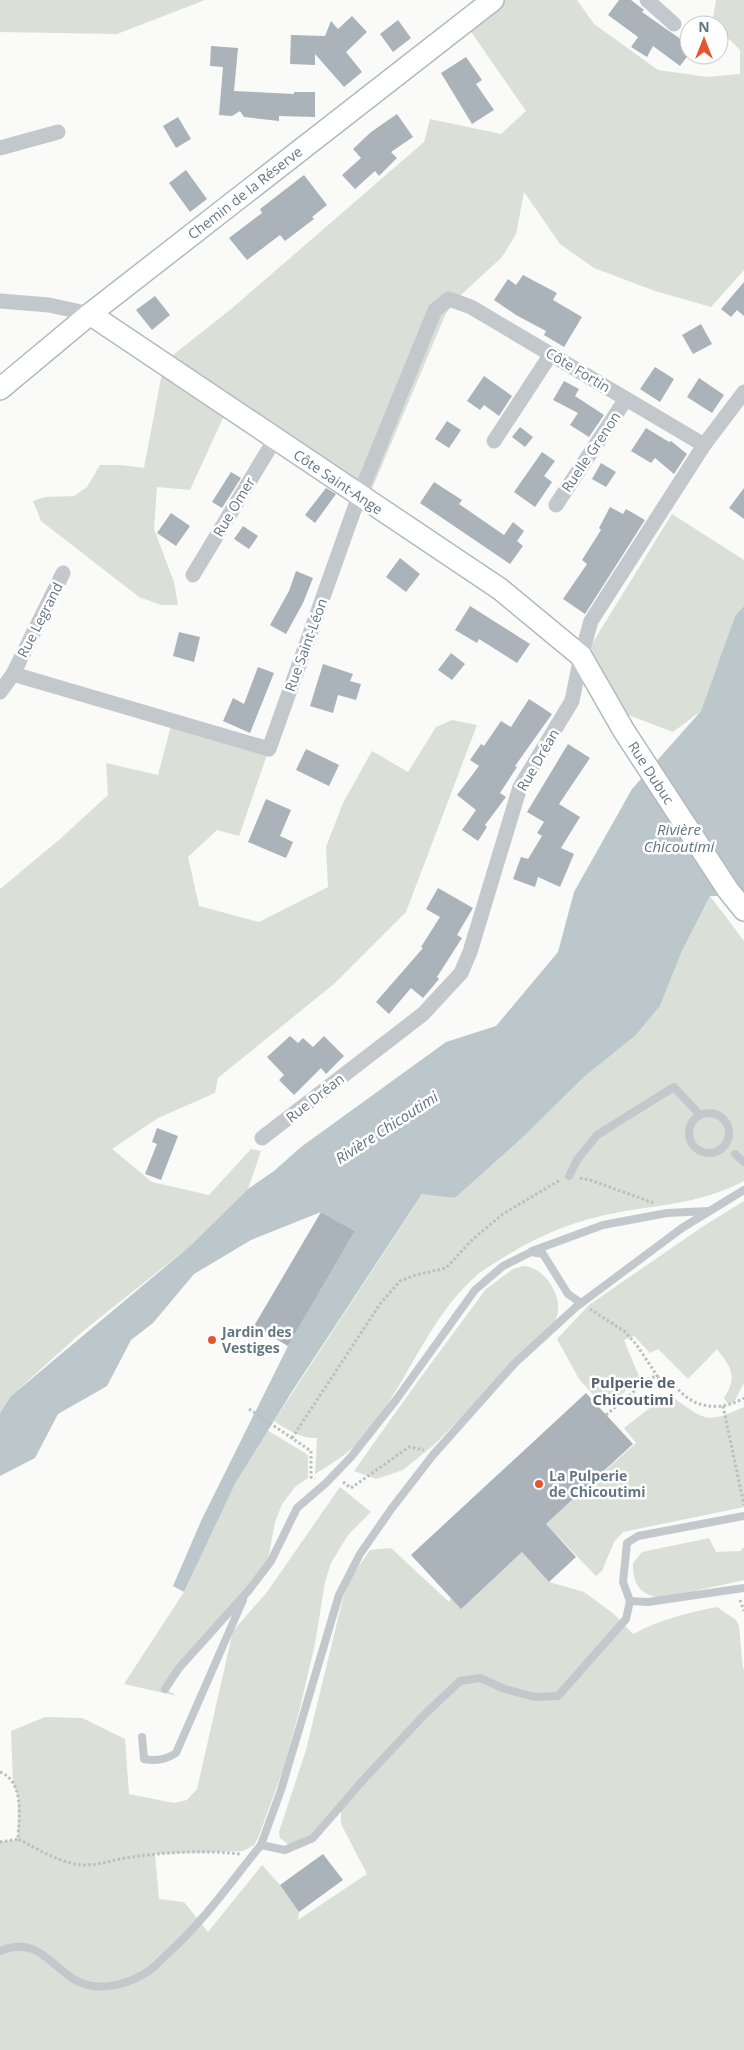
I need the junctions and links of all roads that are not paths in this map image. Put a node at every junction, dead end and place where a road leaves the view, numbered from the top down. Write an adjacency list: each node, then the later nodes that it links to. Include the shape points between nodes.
1 (493, 0): 8 (street, Chemin de la Réserve)
2 (647, 0): 3 (street)
3 (674, 24)
4 (58, 132): 5 (street)
5 (0, 148)
6 (449, 299): 9 (street, Côte Fortin, via 471,308); 16 (street, Rue Saint-Léon, via 435,310)
7 (0, 301): 8 (street, via 49,305)
8 (90, 314): 10 (street, Chemin de la Réserve); 13 (street, Côte Saint-Ange)
9 (551, 354): 12 (street, Côte Fortin); 14 (street)
10 (0, 389)
11 (744, 392): 15 (street, Rue Dréan)
12 (626, 399): 15 (street, Côte Fortin); 17 (street, Ruelle Grenon)
13 (275, 439): 16 (street, Côte Saint-Ange); 19 (street, Rue Omer)
14 (494, 441)
15 (704, 446): 20 (street, Rue Dréan, via 591,621)
16 (359, 496): 20 (street, Côte Saint-Ange, via 500,589); 21 (street, Rue Saint-Léon, via 269,749)
17 (556, 505)
18 (63, 573): 21 (street, Rue Legrand)
19 (193, 575)
20 (581, 656): 23 (street, Rue Dubuc, via 624,731); 25 (street, Rue Dréan, via 572,701 520,789 461,973 424,1014)
21 (13, 674): 22 (street, Rue Legrand)
22 (0, 692)
23 (744, 910)
24 (700, 1115): 24 (lane, via 689,1127 693,1148 710,1154 719,1151 726,1145 729,1128 718,1115); 28 (lane, via 674,1086 596,1135)
25 (262, 1138)
26 (735, 1154): 27 (lane)
27 (744, 1162)
28 (569, 1176)
29 (744, 1190): 30 (lane)
30 (709, 1211): 31 (lane, via 676,1212 603,1225); 32 (lane)
31 (531, 1252): 32 (lane, via 543,1254 568,1294); 35 (lane, via 503,1266 474,1290 351,1457 297,1508 271,1561)
32 (581, 1303): 39 (lane, via 515,1363 433,1455 360,1554 339,1595 281,1790)
33 (744, 1516): 36 (lane, via 638,1536 627,1543 623,1582)
34 (744, 1588): 36 (lane, via 648,1602)
35 (249, 1590): 37 (lane, via 206,1636); 38 (lane, via 176,1753 161,1760 144,1759)
36 (630, 1601): 39 (lane, via 626,1619 558,1696 535,1697 480,1678 460,1681 425,1714 313,1838 285,1850)
37 (165, 1689)
38 (142, 1737)
39 (261, 1845): 40 (lane, via 184,1940 146,1974 117,1986 100,1986 74,1979 35,1949 24,1946)
40 (0, 1951)

